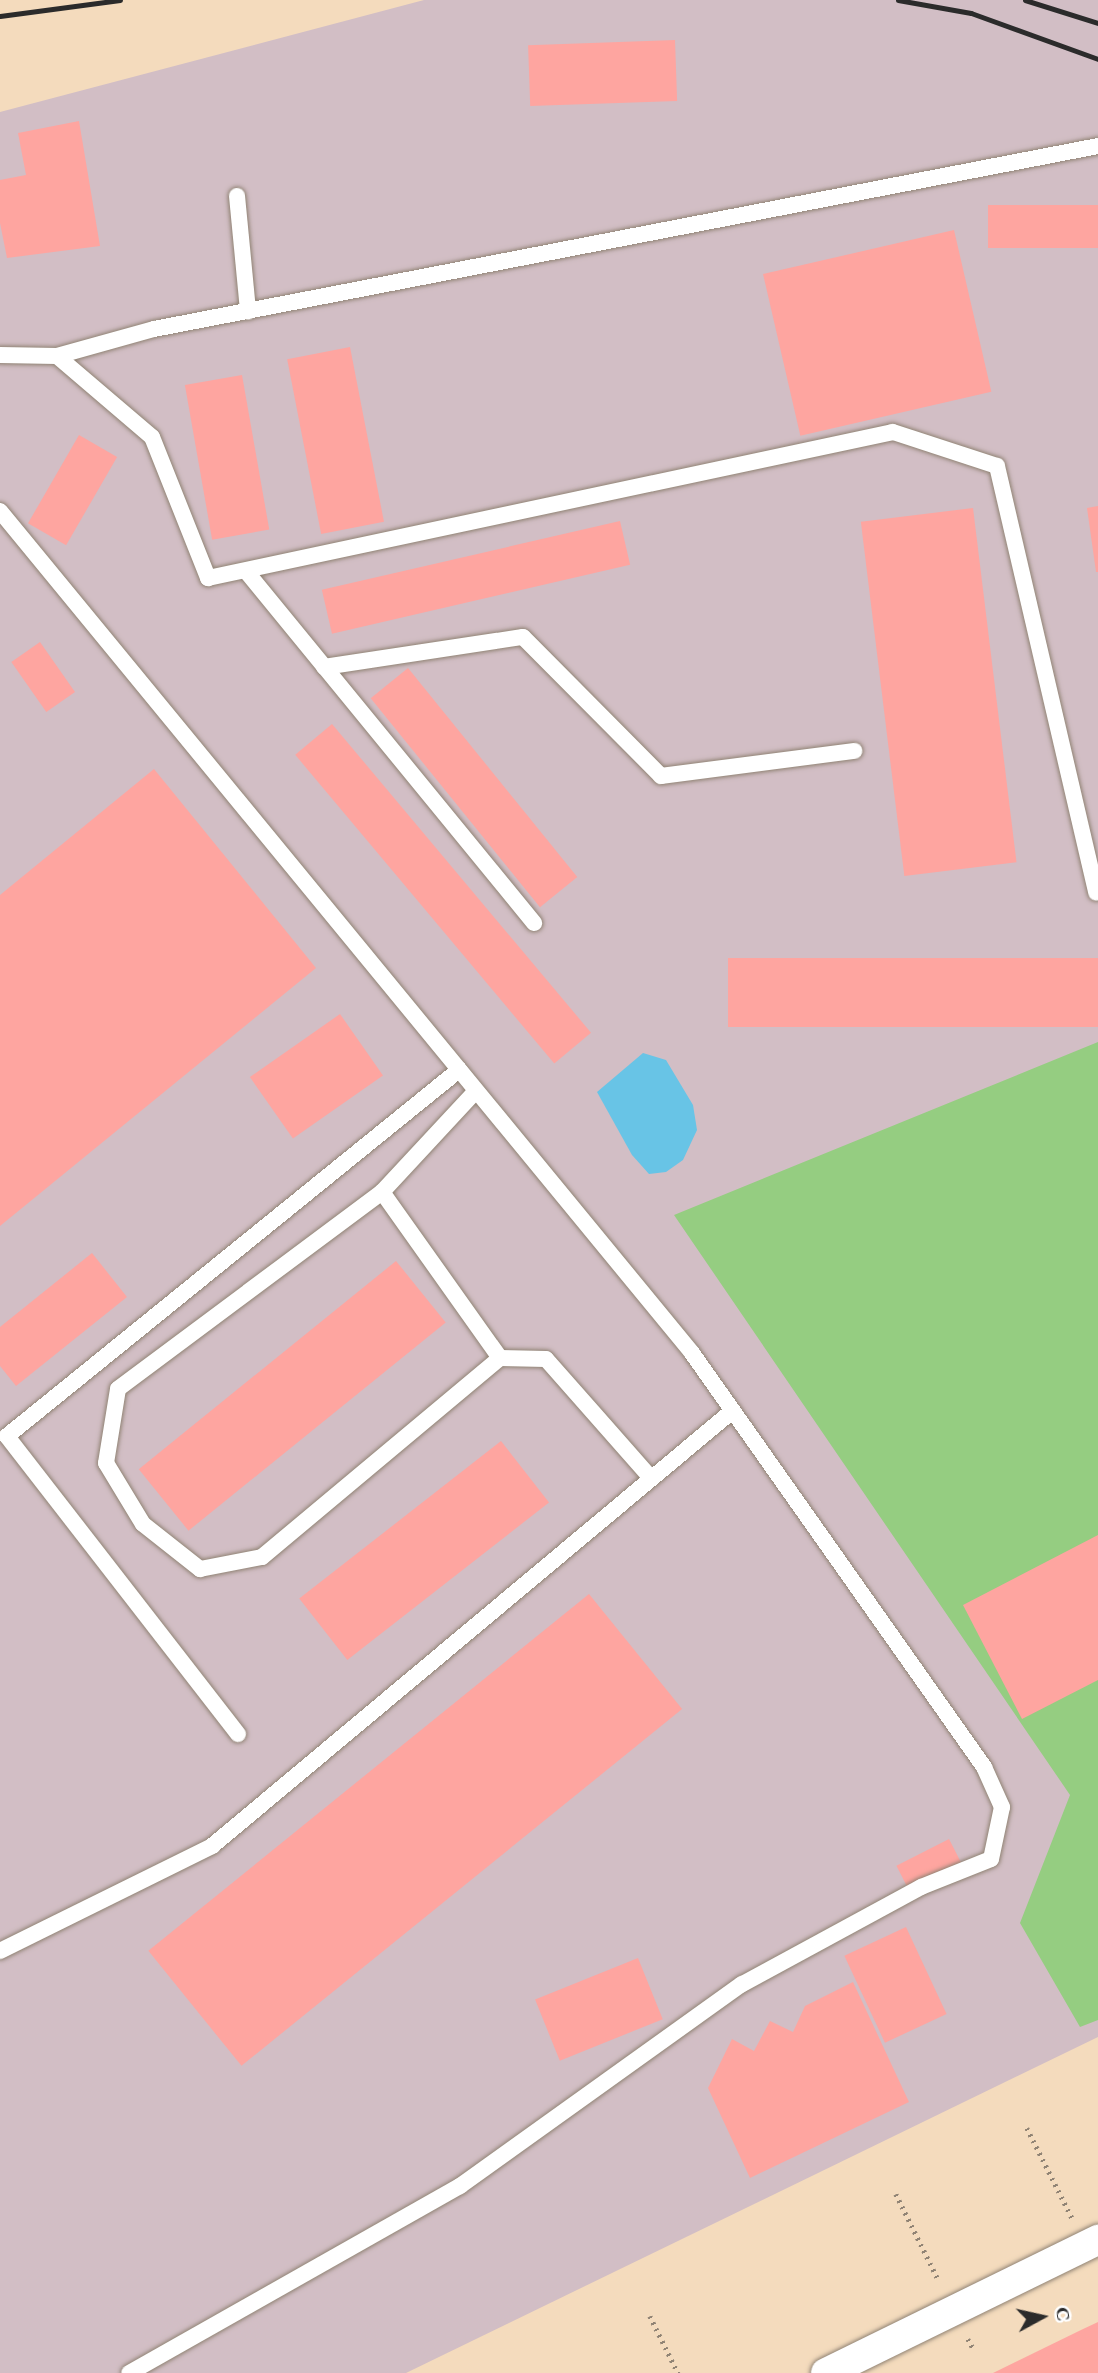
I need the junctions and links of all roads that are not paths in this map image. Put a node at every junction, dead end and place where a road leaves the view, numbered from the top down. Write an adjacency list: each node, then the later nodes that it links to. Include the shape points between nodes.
1 (1098, 146): 3 (lane)
2 (237, 195): 3 (lane)
3 (248, 311): 5 (lane, via 154,329)
4 (0, 355): 5 (lane)
5 (57, 356): 7 (lane, via 152,437 208,578)
6 (0, 511): 12 (lane)
7 (246, 571): 8 (lane); 10 (lane, via 893,432 997,466)
8 (324, 667): 9 (lane, via 523,637 661,776); 11 (lane)
9 (854, 751)
10 (1096, 892)
11 (534, 923)
12 (459, 1070): 13 (lane); 18 (lane, via 7,1436)
13 (476, 1091): 14 (lane); 16 (lane, via 692,1353)
14 (382, 1192): 15 (lane); 15 (lane, via 118,1389 106,1464 143,1524 200,1569 262,1557)
15 (499, 1358): 17 (lane, via 547,1359)
16 (732, 1412): 17 (lane); 21 (lane, via 984,1767 1002,1807 990,1859 921,1887 742,1984 460,2186)
17 (652, 1478): 19 (lane, via 212,1846)
18 (238, 1734)
19 (0, 1951)
20 (1092, 2243): 22 (street)
21 (129, 2373)
22 (826, 2373)

